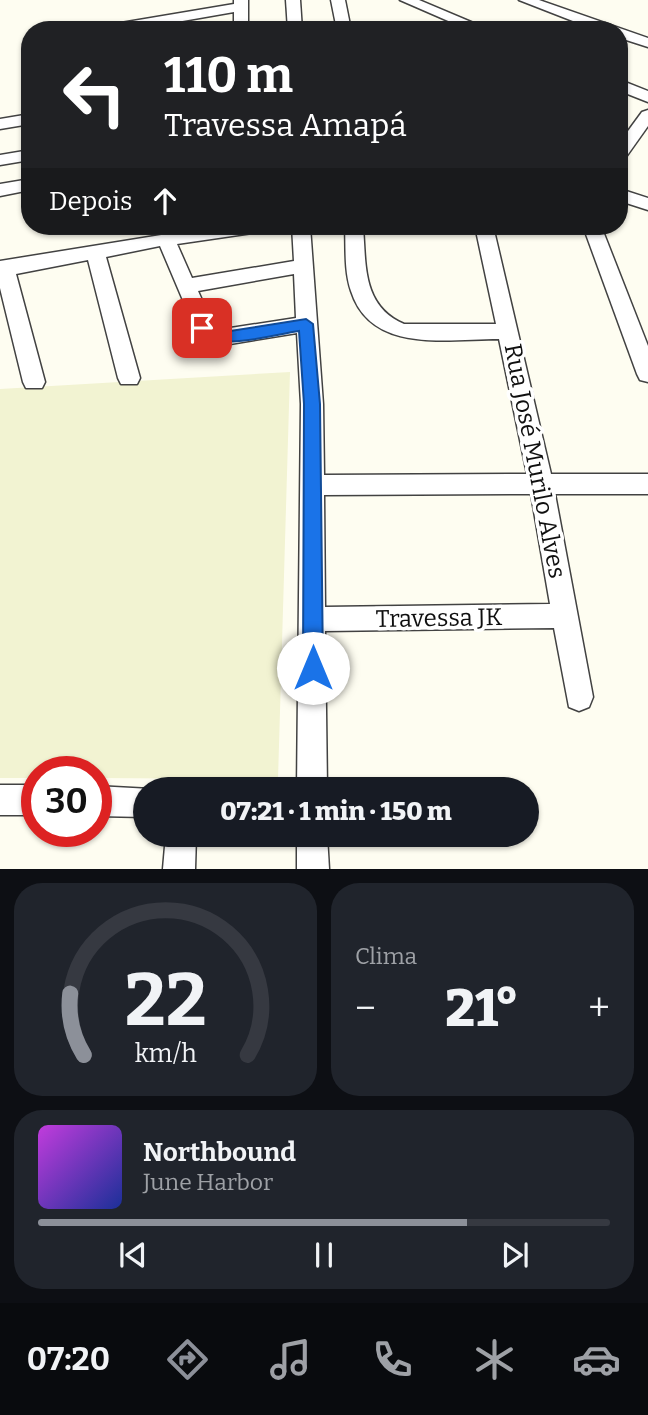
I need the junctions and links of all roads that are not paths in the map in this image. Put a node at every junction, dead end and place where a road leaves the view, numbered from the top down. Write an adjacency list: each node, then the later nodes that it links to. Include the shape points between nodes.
1 (293, 0): 8 (street)
2 (338, 0): 9 (street)
3 (407, 0): 10 (street)
4 (526, 0): 11 (street)
5 (241, 3): 6 (street); 7 (street)
6 (149, 21)
7 (241, 21)
8 (294, 21)
9 (342, 21)
10 (460, 21)
11 (585, 21)
12 (628, 36): 13 (street)
13 (648, 43)
14 (628, 88): 15 (street)
15 (648, 97)
16 (647, 116): 19 (street)
17 (21, 120): 18 (street)
18 (0, 124)
19 (628, 142)
20 (21, 156): 21 (street)
21 (0, 160)
22 (21, 186): 23 (street)
23 (0, 190)
24 (628, 198): 25 (street)
25 (648, 204)
26 (195, 235): 31 (street)
27 (301, 235): 33 (street)
28 (355, 235): 37 (street, via 363,300 372,315 388,327)
29 (487, 235): 37 (street, Rua José Murilo Alves)
30 (595, 235): 38 (street)
31 (166, 239): 32 (street); 35 (street)
32 (94, 251): 34 (street); 39 (street)
33 (303, 266): 35 (street); 36 (street)
34 (2, 269): 40 (street)
35 (186, 286): 36 (street, via 206,333 224,337)
36 (306, 324): 42 (street)
37 (510, 332): 43 (street, Rua José Murilo Alves)
38 (648, 374)
39 (129, 378)
40 (34, 382)
41 (648, 484): 43 (street)
42 (314, 485): 43 (street); 45 (street)
43 (542, 487): 44 (street, Rua José Murilo Alves)
44 (564, 616): 45 (street, Travessa JK); 46 (street, Rua José Murilo Alves)
45 (313, 619): 47 (street)
46 (579, 697)
47 (312, 777)
48 (0, 800): 49 (street)
49 (21, 800)
50 (112, 801): 51 (street)
51 (133, 802)
52 (180, 847): 54 (street)
53 (312, 847): 55 (street)
54 (179, 869)
55 (313, 869)

